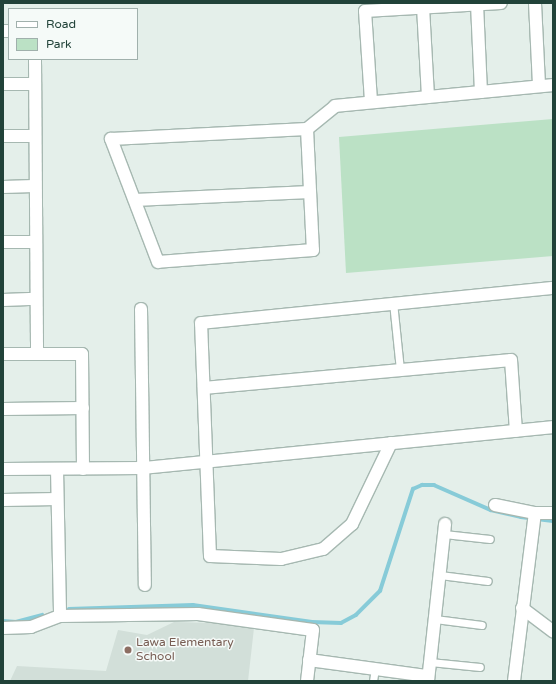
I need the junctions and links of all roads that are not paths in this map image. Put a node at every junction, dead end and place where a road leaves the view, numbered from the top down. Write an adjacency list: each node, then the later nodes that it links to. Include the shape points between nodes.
1 (500, 3): 3 (street)
2 (535, 3): 9 (street)
3 (477, 4): 4 (street); 10 (street)
4 (423, 7): 11 (street); 12 (street, via 365,11)
5 (34, 60): 7 (street)
6 (3, 84): 7 (street)
7 (34, 84): 15 (street)
8 (553, 85): 9 (street)
9 (539, 86): 10 (street)
10 (481, 92): 11 (street)
11 (428, 96): 12 (street)
12 (371, 101): 13 (street, via 335,106)
13 (307, 129): 18 (street); 19 (street, via 112,139)
14 (3, 136): 15 (street)
15 (34, 136): 16 (street)
16 (34, 186): 17 (street); 21 (street)
17 (3, 187)
18 (310, 192): 19 (street); 19 (street, via 313,250 158,262)
19 (135, 200)
20 (3, 242): 21 (street)
21 (35, 242): 23 (street)
22 (553, 288): 25 (street)
23 (36, 299): 24 (street); 27 (street)
24 (3, 300)
25 (393, 302): 29 (lane); 30 (street, via 201,323)
26 (141, 309): 37 (street)
27 (37, 353): 28 (street); 31 (street, via 82,354)
28 (3, 354)
29 (400, 370): 30 (street); 34 (street, via 511,360)
30 (204, 388): 36 (street)
31 (83, 408): 32 (street); 40 (street)
32 (3, 409)
33 (553, 427): 34 (street)
34 (516, 431): 35 (street)
35 (391, 443): 36 (street); 36 (street, via 352,524 323,549 281,559 210,556)
36 (206, 461): 37 (street)
37 (143, 468): 40 (street); 50 (street)
38 (3, 469): 39 (street)
39 (57, 469): 40 (street); 41 (street)
40 (83, 469)
41 (57, 499): 42 (street); 52 (street)
42 (3, 500)
43 (495, 505): 44 (street)
44 (535, 512): 45 (street); 51 (street)
45 (553, 513)
46 (445, 529): 47 (lane); 48 (street)
47 (490, 539)
48 (440, 575): 49 (lane); 53 (street)
49 (488, 582)
50 (145, 585)
51 (522, 608): 56 (street); 63 (street)
52 (60, 616): 55 (street, via 31,627); 57 (street, via 198,614 313,630)
53 (435, 619): 54 (lane); 58 (street)
54 (482, 624)
55 (3, 628)
56 (553, 631)
57 (309, 660): 60 (street); 62 (street)
58 (430, 662): 59 (lane); 61 (street)
59 (480, 667)
60 (374, 675): 61 (street)
61 (428, 678)
62 (307, 681)
63 (514, 681)

